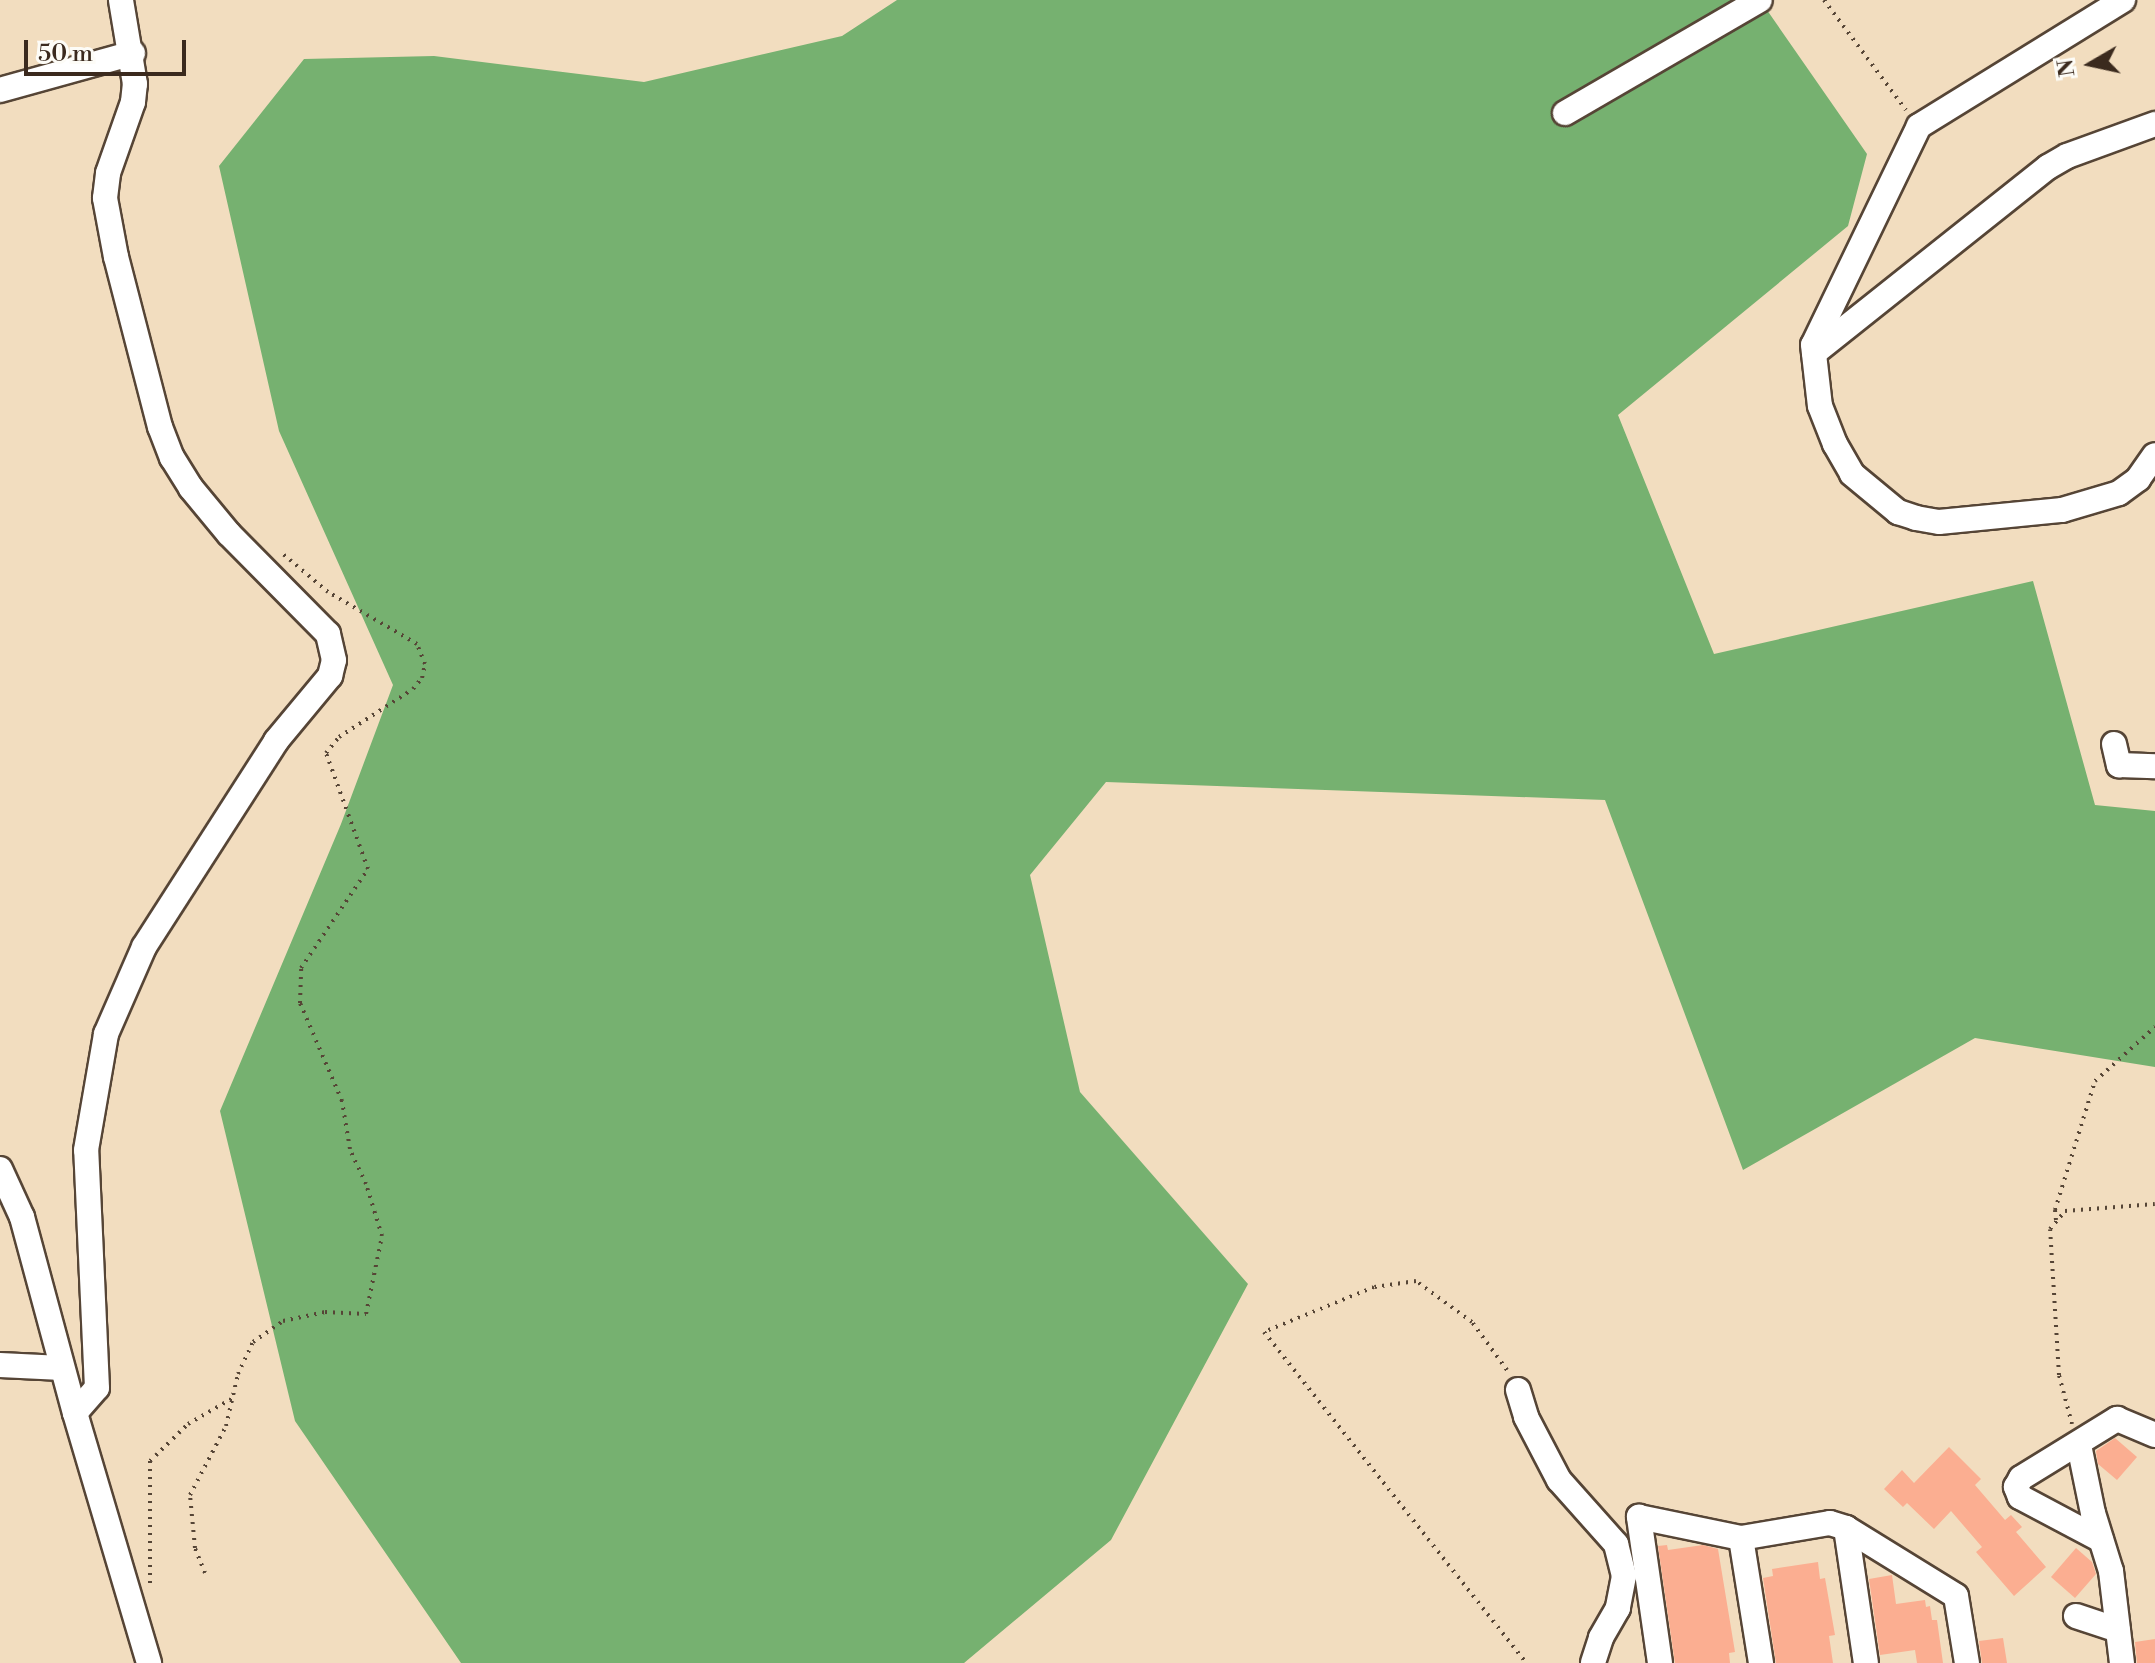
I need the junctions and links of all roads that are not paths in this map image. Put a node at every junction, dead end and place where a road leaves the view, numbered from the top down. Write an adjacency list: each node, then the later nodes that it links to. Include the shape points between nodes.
1 (121, 0): 4 (street)
2 (1760, 0): 6 (street)
3 (2123, 0): 8 (street, via 1919,126 1813,345)
4 (133, 53): 5 (street); 16 (street, via 133,102 108,173 105,198 160,427 191,488 328,634 334,660 330,676 276,741 144,947 106,1034 86,1150 97,1388)
5 (0, 90)
6 (1565, 113)
7 (2155, 124): 8 (street, via 2048,167)
8 (1814, 353): 9 (street, via 1820,406 1852,474 1898,512 1916,518 1939,522 2062,510 2119,493 2138,479)
9 (2155, 455)
10 (2114, 744): 11 (street, via 2119,765)
11 (2155, 766)
12 (0, 1169): 14 (street, via 22,1217)
13 (0, 1365): 14 (street)
14 (62, 1368): 16 (street)
15 (1518, 1390): 25 (street, via 1559,1480 1616,1544 1624,1576 1618,1608)
16 (75, 1413): 24 (street)
17 (2155, 1435): 18 (street, via 2117,1419)
18 (2079, 1445): 21 (street); 21 (street, via 2021,1478 2016,1487 2020,1497)
19 (1846, 1528): 20 (street, via 1830,1523); 28 (street); 29 (street, via 1956,1596)
20 (1741, 1538): 26 (street, via 1639,1517); 27 (street)
21 (2101, 1540): 23 (street, via 2111,1571)
22 (2076, 1616): 23 (street)
23 (2118, 1630): 30 (street)
24 (149, 1663)
25 (1593, 1663)
26 (1660, 1663)
27 (1761, 1663)
28 (1866, 1663)
29 (1967, 1663)
30 (2122, 1663)

